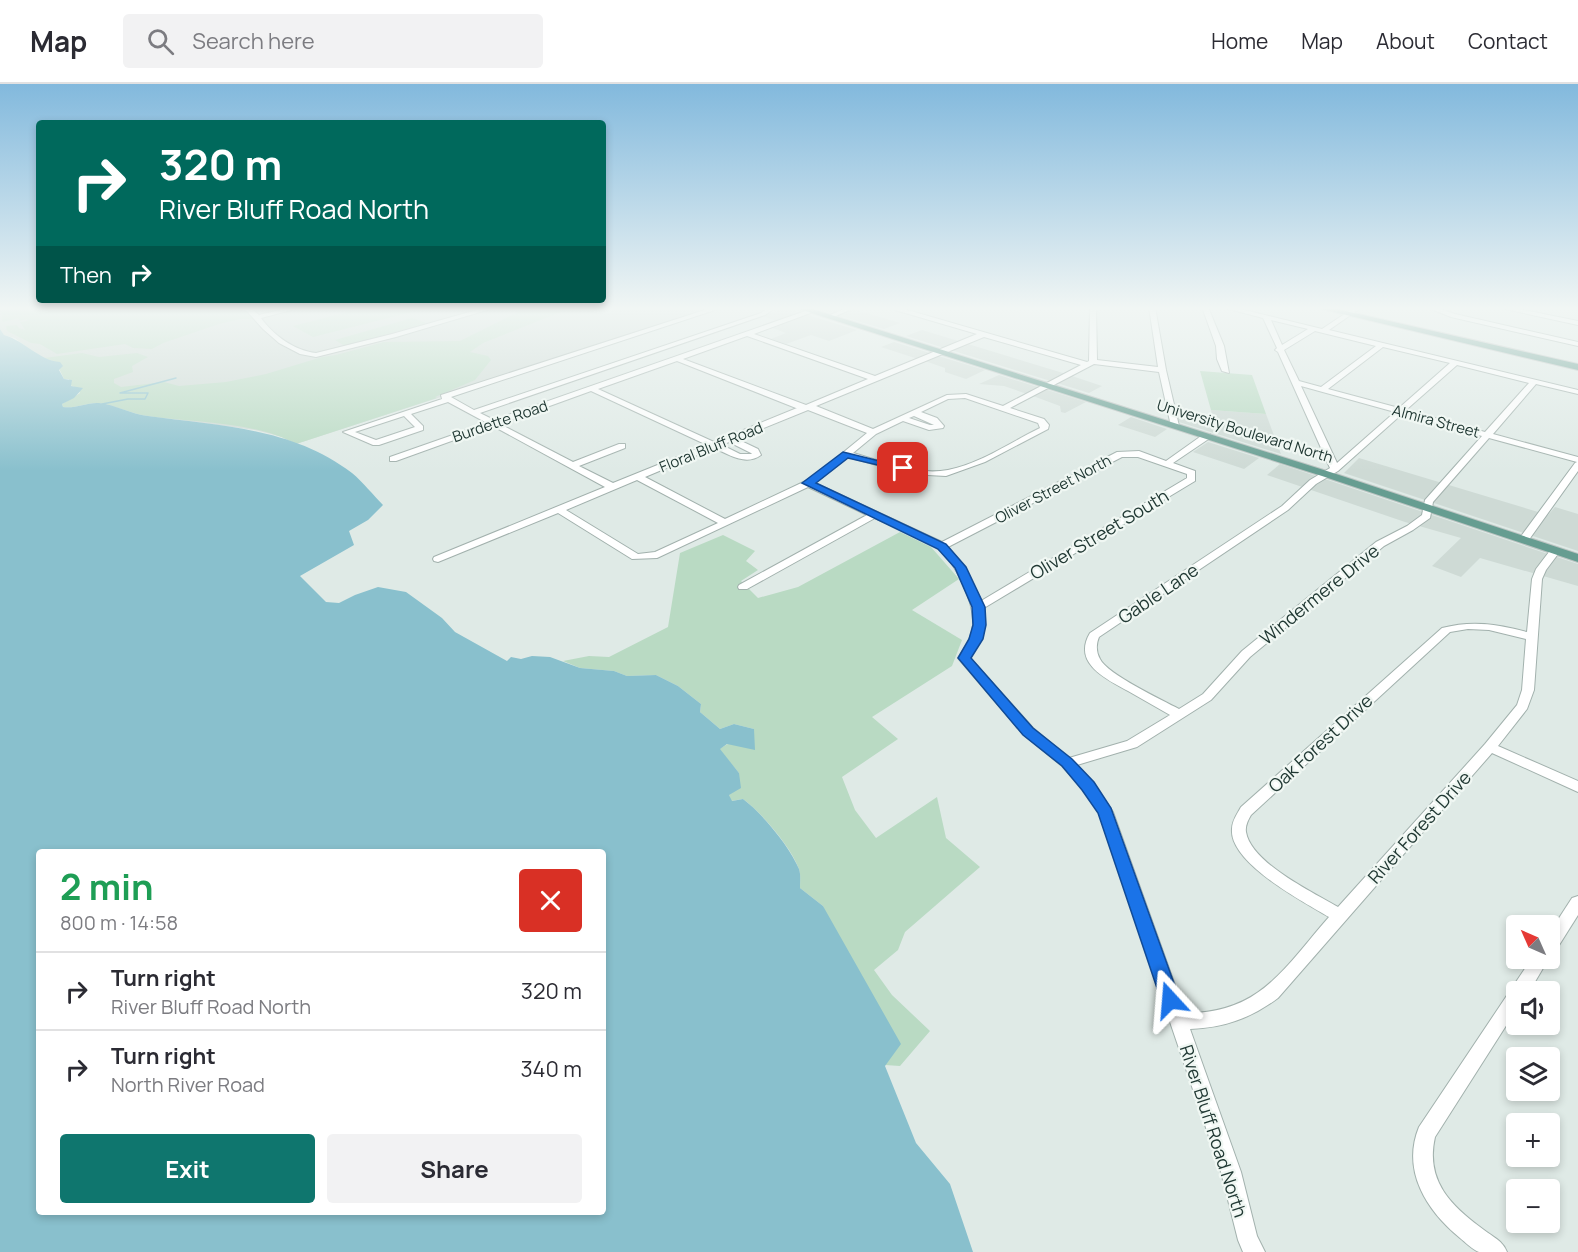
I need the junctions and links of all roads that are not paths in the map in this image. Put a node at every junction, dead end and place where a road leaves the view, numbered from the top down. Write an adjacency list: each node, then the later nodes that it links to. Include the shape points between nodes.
1 (555, 362): 27 (street)
2 (625, 362): 32 (street)
3 (668, 362): 24 (street, Burdette Road)
4 (687, 362): 28 (street)
5 (826, 362): 20 (street)
6 (918, 362): 20 (street, Floral Bluff Road)
7 (971, 362): 23 (main road, University Boulevard North)
8 (1082, 362): 16 (street)
9 (1161, 362): 18 (street)
10 (1222, 362): 19 (street)
11 (1284, 362): 21 (street)
12 (1359, 362): 25 (street)
13 (1449, 362): 15 (street)
14 (1554, 362): 17 (main road)
15 (1455, 363): 22 (street); 30 (street, Gable Lane)
16 (1091, 364): 18 (street); 23 (street)
17 (1578, 367)
18 (1162, 370): 36 (street)
19 (1226, 371)
20 (876, 379): 28 (street, Floral Bluff Road)
21 (1294, 382): 25 (street, Almira Street); 49 (street)
22 (1534, 382): 26 (street); 39 (street, Windermere Drive)
23 (1048, 386): 29 (street); 36 (main road, University Boulevard North)
24 (592, 389): 35 (street, Burdette Road); 41 (street)
25 (1322, 390): 30 (street, Almira Street)
26 (1578, 392)
27 (446, 398): 31 (street); 32 (street)
28 (807, 407): 37 (street); 40 (street, Floral Bluff Road)
29 (1004, 408): 33 (street, via 958,395); 43 (street, via 1041,421 1044,429 956,470 922,473)
30 (1401, 412): 39 (street, Almira Street); 49 (street, Gable Lane)
31 (406, 413): 31 (street, via 362,426 346,432 376,443 420,428)
32 (473, 413): 35 (street)
33 (915, 413): 34 (street); 34 (street, via 940,426 929,428)
34 (902, 418): 37 (street)
35 (494, 424): 44 (street, Burdette Road); 47 (street)
36 (1175, 426): 38 (main road, University Boulevard North)
37 (873, 432): 43 (street)
38 (1207, 436): 46 (street); 49 (main road, University Boulevard North)
39 (1488, 436): 45 (street, Almira Street); 53 (street, Windermere Drive)
40 (730, 439): 41 (street, Floral Bluff Road); 41 (street, via 757,455 738,456)
41 (716, 445): 50 (street, Floral Bluff Road)
42 (622, 446): 47 (street)
43 (847, 454): 51 (street)
44 (393, 459)
45 (1578, 460)
46 (1168, 463): 58 (street, Oliver Street North, via 1133,452 1120,454); 63 (street, Oliver Street South, via 1194,476)
47 (573, 465): 52 (street)
48 (1578, 465): 57 (street)
49 (1331, 472): 53 (main road, University Boulevard North); 65 (street, Gable Lane, via 1313,482 1285,508 1094,635 1091,653 1105,673)
50 (638, 477): 52 (street, Floral Bluff Road); 56 (street)
51 (807, 483): 55 (street, River Bluff Road North); 56 (street)
52 (613, 486): 54 (street, Floral Bluff Road)
53 (1427, 506): 57 (main road, University Boulevard North); 65 (street, Windermere Drive, via 1427,516 1371,551 1246,654 1207,697)
54 (558, 509): 56 (street, via 636,557 657,555); 61 (street, Floral Bluff Road)
55 (875, 514): 58 (street, River Bluff Road North); 62 (street)
56 (724, 522)
57 (1524, 539): 59 (main road, University Boulevard North)
58 (942, 546): 63 (street, River Bluff Road North, via 960,567)
59 (1556, 550): 60 (main road, University Boulevard North); 64 (street, River Forest Drive, via 1537,579)
60 (1578, 558)
61 (438, 559)
62 (743, 587)
63 (978, 607): 67 (street, River Bluff Road North, via 976,639 964,658 1028,731)
64 (1532, 637): 66 (street, River Forest Drive, via 1523,706); 70 (street, Oak Forest Drive, via 1472,624 1446,630 1246,811 1239,833 1255,859)
65 (1180, 715): 67 (street, Windermere Drive, via 1132,744)
66 (1490, 747): 68 (street); 70 (street, River Forest Drive)
67 (1067, 763): 73 (street, River Bluff Road North, via 1106,812)
68 (1578, 787)
69 (1578, 902): 71 (street)
70 (1340, 916): 73 (street, River Forest Drive, via 1272,993 1252,1008 1203,1022)
71 (1560, 930)
72 (1506, 1011): 75 (street, via 1426,1134 1422,1160 1426,1181 1451,1217)
73 (1177, 1021): 74 (street, River Bluff Road North)
74 (1255, 1252)
75 (1497, 1252)

